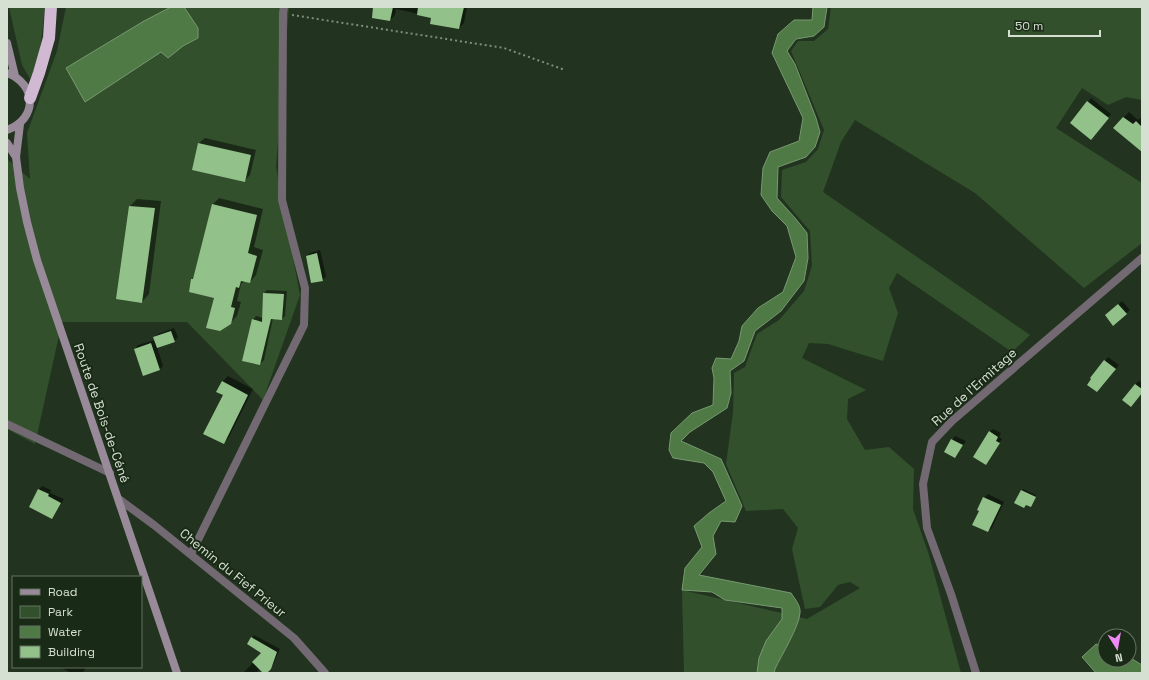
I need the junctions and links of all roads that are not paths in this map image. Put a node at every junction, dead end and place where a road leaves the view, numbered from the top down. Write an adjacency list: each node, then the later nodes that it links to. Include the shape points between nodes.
1 (51, 7): 6 (highway, via 49,38)
2 (284, 10): 15 (street, via 282,200 305,288 304,325)
3 (7, 43): 5 (street)
4 (7, 73): 5 (street)
5 (15, 76): 6 (street, via 27,89)
6 (30, 98): 7 (street, via 28,112)
7 (20, 124): 8 (street); 10 (street)
8 (7, 130)
9 (7, 143): 10 (street)
10 (16, 157): 13 (street, Route de Bois-de-Céné, via 26,222 37,260)
11 (1142, 258): 18 (street, Rue de l'Ermitage, via 952,421 932,442 923,484 927,528)
12 (7, 424): 13 (street)
13 (110, 473): 14 (street, Route de Bois-de-Céné)
14 (120, 500): 15 (street, Chemin du Fief Prieur); 16 (street, Route de Bois-de-Céné)
15 (191, 554): 17 (street, Chemin du Fief Prieur, via 294,638)
16 (177, 673)
17 (325, 673)
18 (976, 673)

